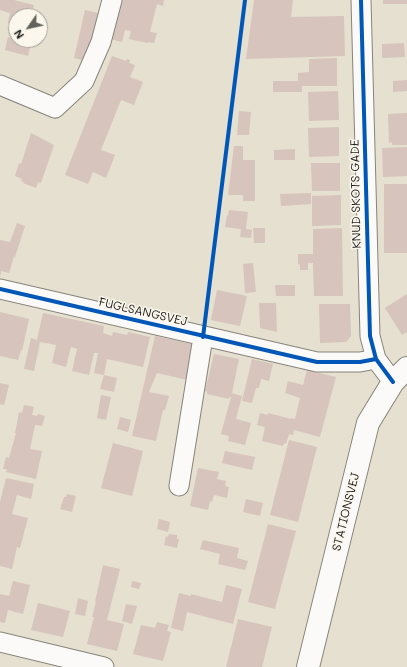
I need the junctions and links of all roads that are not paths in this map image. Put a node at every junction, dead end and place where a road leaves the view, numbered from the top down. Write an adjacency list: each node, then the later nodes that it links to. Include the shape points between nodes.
1 (112, 0): 3 (street, via 101,42 84,81 55,108)
2 (361, 0): 6 (street, KNUD SKOTS GADE, via 370,336)
3 (0, 84)
4 (0, 289): 5 (street, FUGLSANGSVEJ)
5 (202, 337): 6 (street, FUGLSANGSVEJ, via 317,362 360,362); 8 (street)
6 (376, 359): 7 (street, KNUD SKOTS GADE)
7 (400, 375): 11 (street, STATIONSVEJ, via 368,424)
8 (179, 486)
9 (0, 642): 10 (street)
10 (104, 667)
11 (308, 667)

